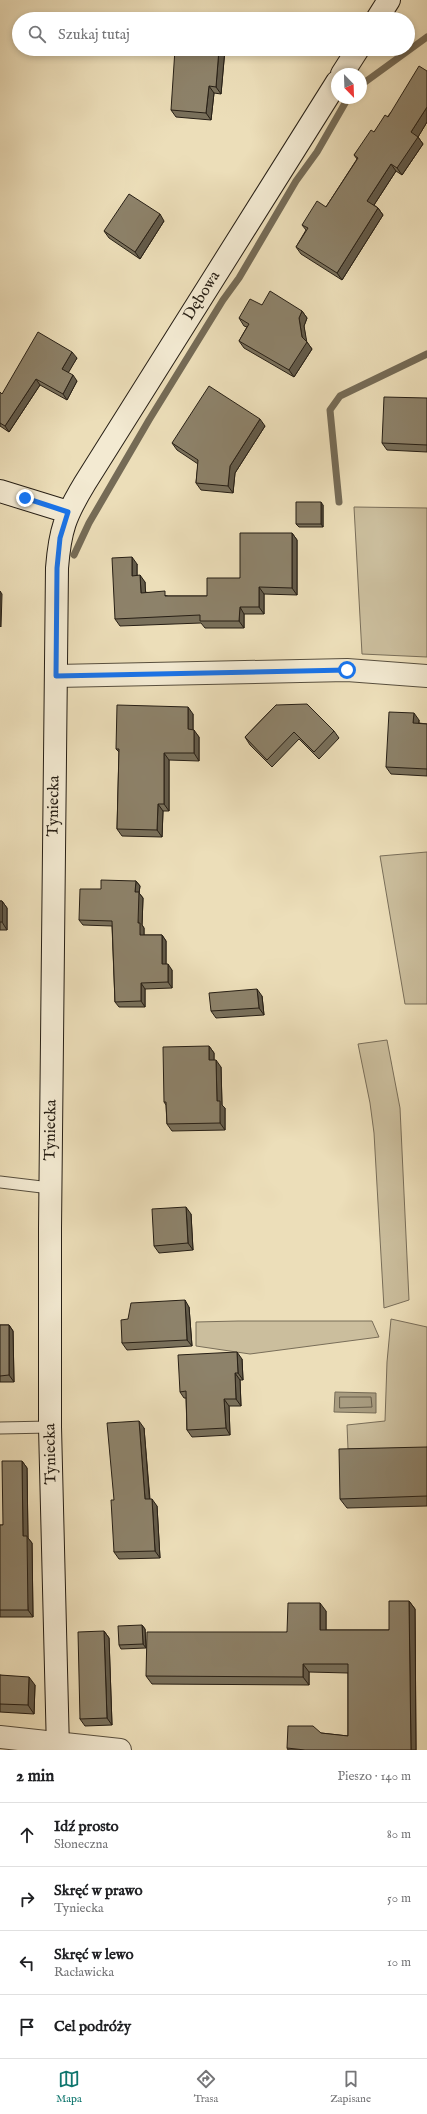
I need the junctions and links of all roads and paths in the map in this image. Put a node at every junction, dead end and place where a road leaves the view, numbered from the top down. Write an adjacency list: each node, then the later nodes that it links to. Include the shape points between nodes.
1 (390, 0): 2 (street)
2 (382, 12)
3 (354, 56): 4 (street)
4 (346, 68)
5 (331, 92): 7 (street, Dębowa)
6 (0, 491): 7 (street)
7 (68, 512): 8 (street, Tyniecka, via 60,538 57,568)
8 (56, 676): 9 (street, via 347,670); 11 (street, Tyniecka)
9 (427, 676)
10 (0, 1182): 11 (lane)
11 (50, 1188): 12 (street, Tyniecka)
12 (50, 1427): 13 (lane); 15 (street, Tyniecka)
13 (0, 1428)
14 (0, 1737): 15 (street)
15 (58, 1747): 16 (street)
16 (120, 1750)

